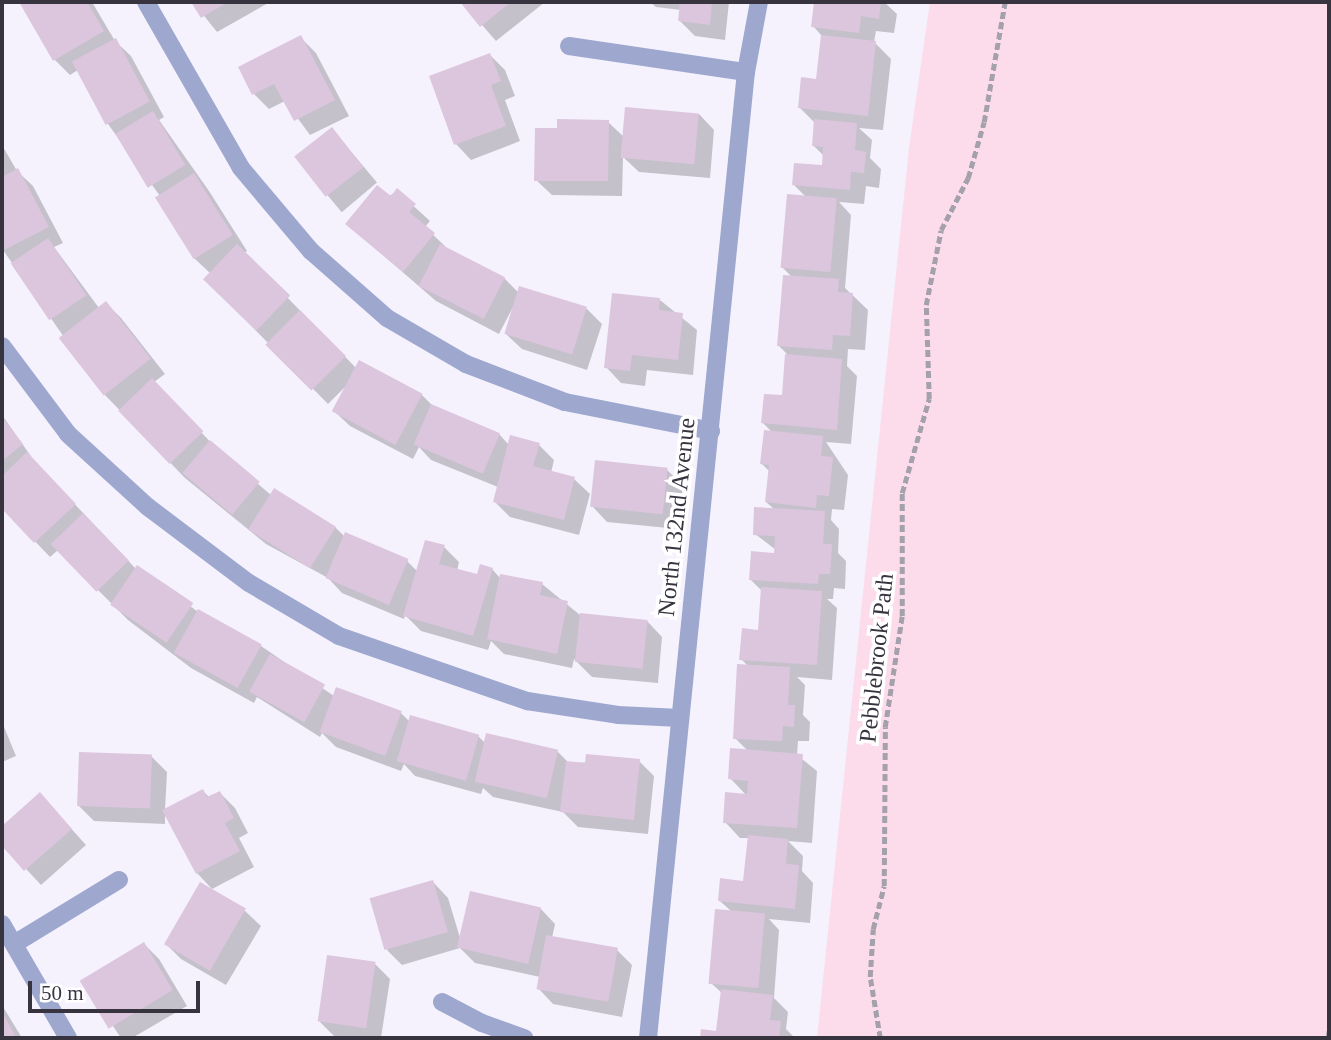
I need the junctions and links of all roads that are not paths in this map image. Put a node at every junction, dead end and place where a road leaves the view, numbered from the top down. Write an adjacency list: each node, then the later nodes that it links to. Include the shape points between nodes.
1 (146, 2): 6 (street, via 241,168 311,251 387,318 466,364 565,402)
2 (760, 2): 4 (street, North 132nd Avenue)
3 (569, 46): 4 (street)
4 (746, 72): 6 (street, North 132nd Avenue)
5 (2, 346): 7 (street, via 68,434 148,507 249,583 339,636 527,701 618,715)
6 (711, 431): 7 (street, North 132nd Avenue)
7 (680, 718): 14 (street, North 132nd Avenue)
8 (119, 880): 10 (street)
9 (2, 924): 10 (street)
10 (14, 944): 12 (street)
11 (442, 1002): 13 (street)
12 (68, 1038)
13 (524, 1038)
14 (648, 1038)

